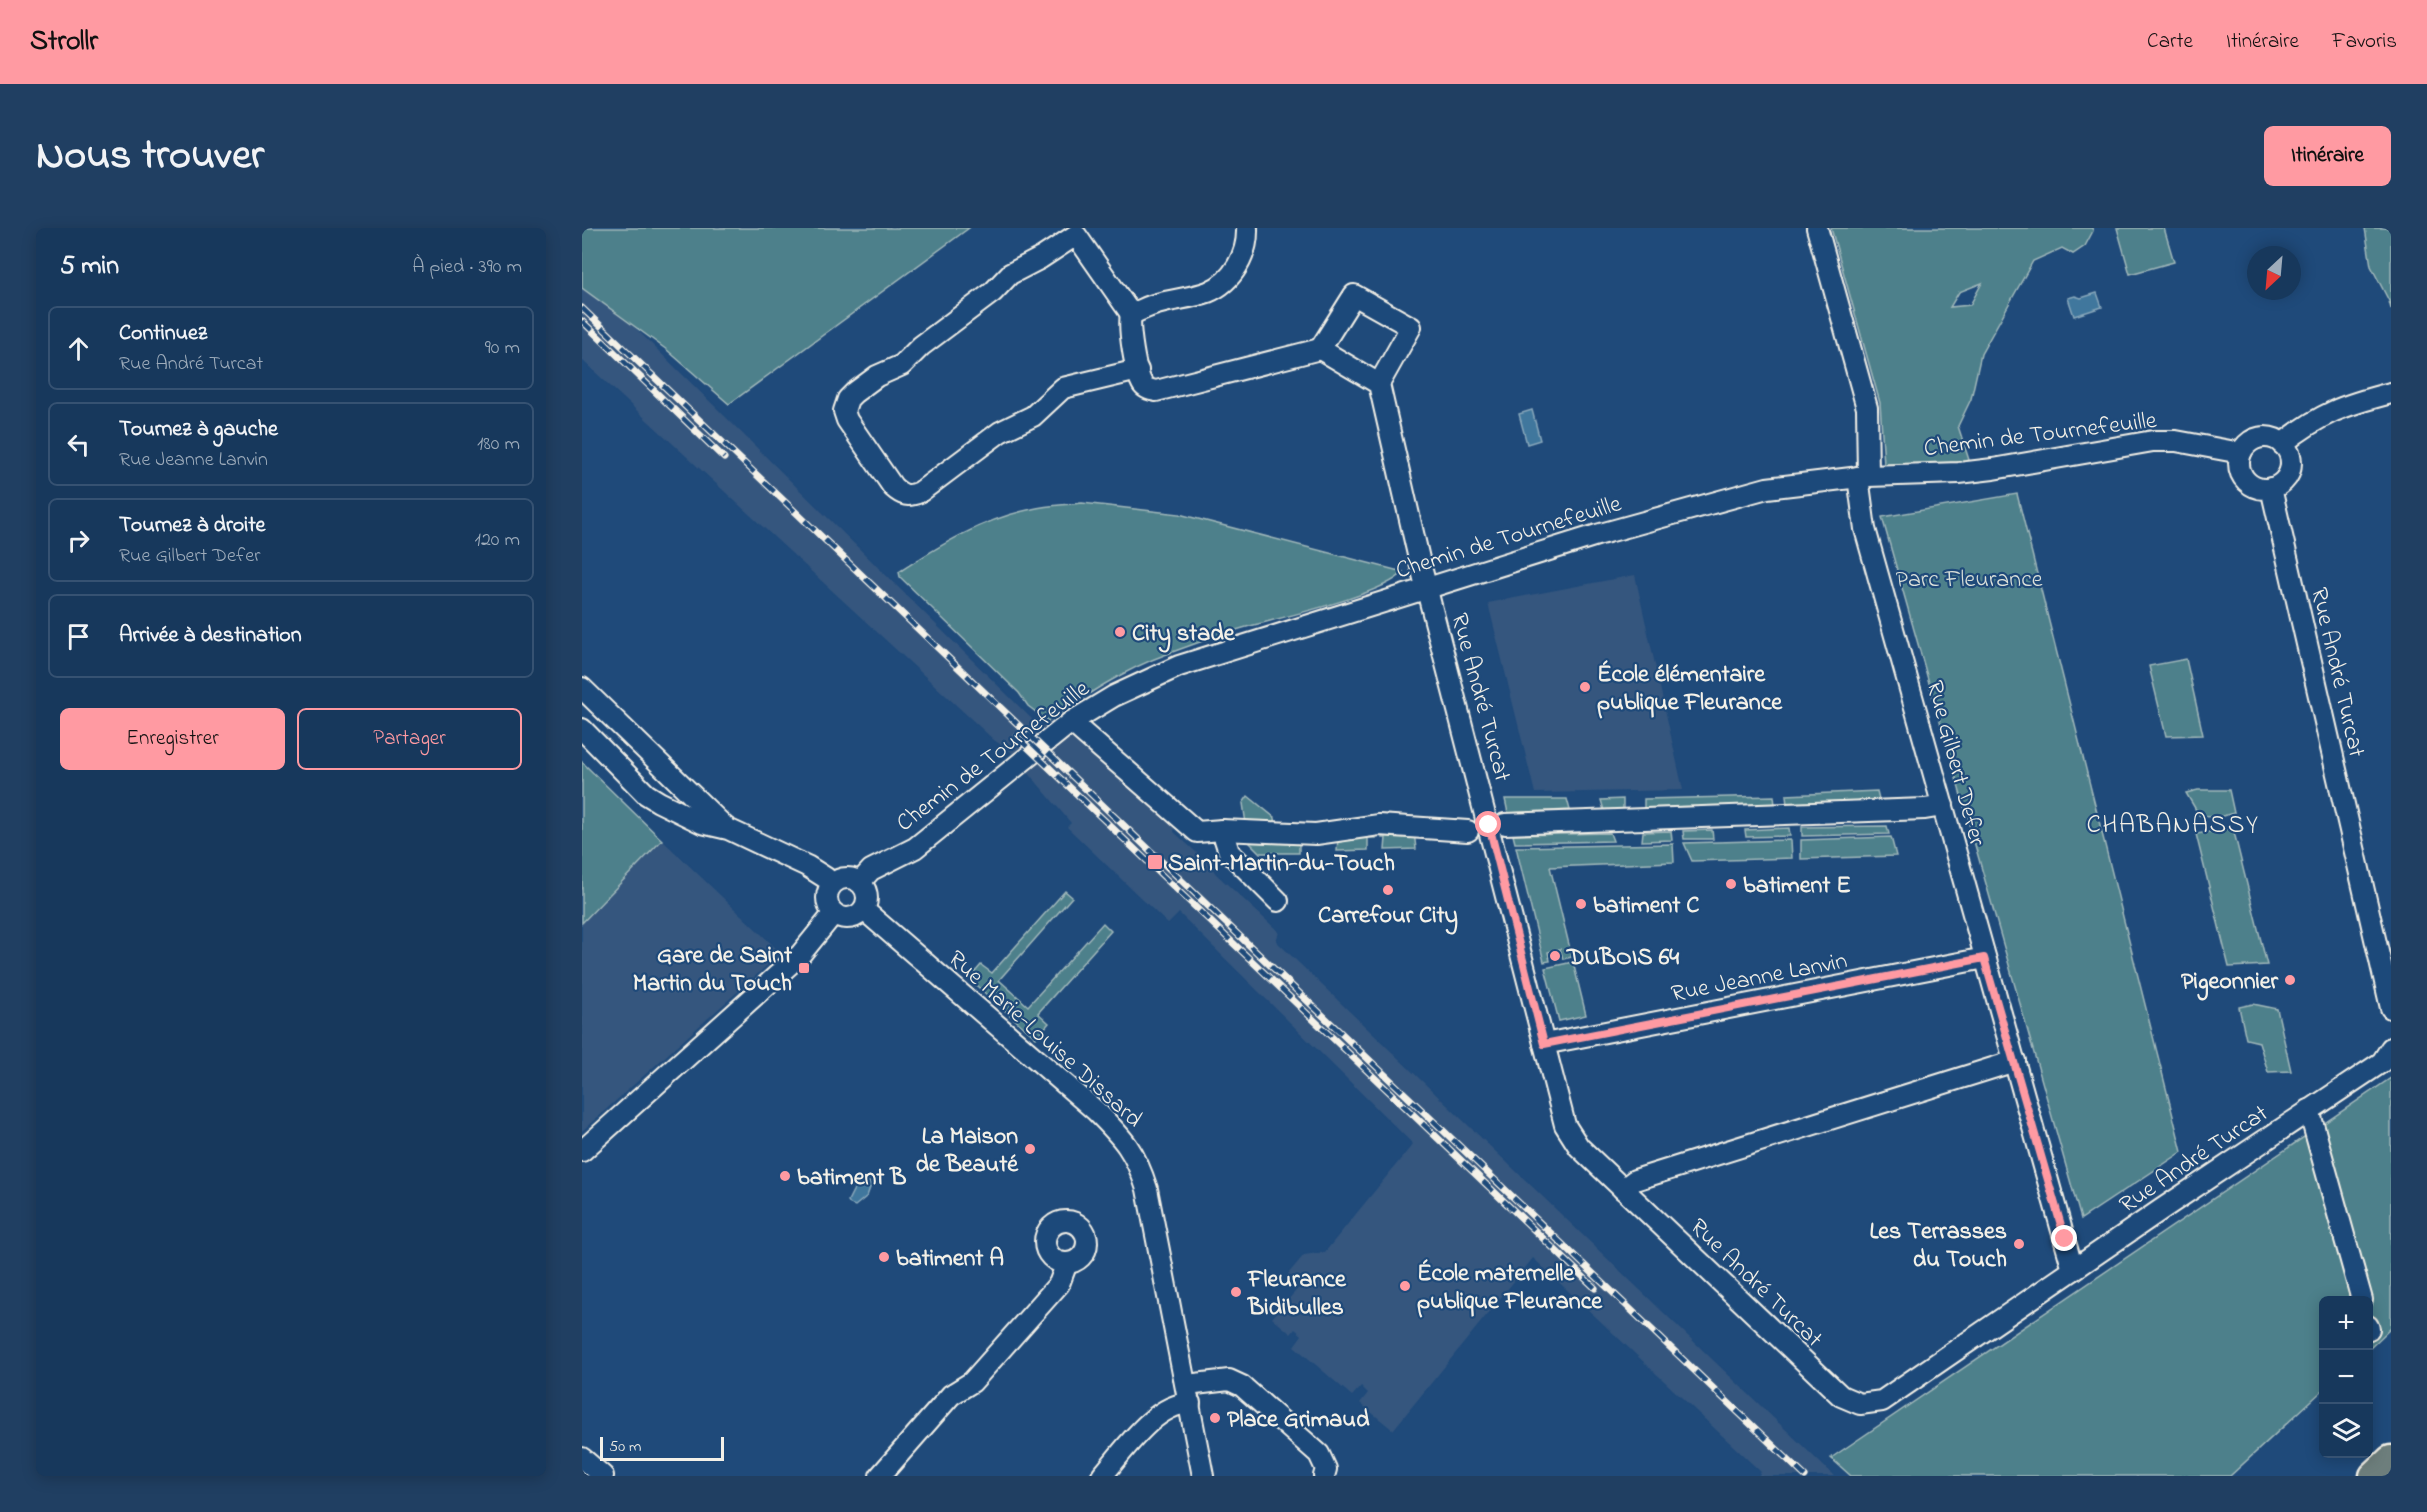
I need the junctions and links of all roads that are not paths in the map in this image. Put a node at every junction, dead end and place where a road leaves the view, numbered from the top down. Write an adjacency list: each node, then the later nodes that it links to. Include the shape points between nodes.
1 (1247, 228): 4 (street, via 1242,257 1222,283 1209,291)
2 (1817, 228): 11 (street, Rue Gilbert Defer, via 1867,408)
3 (1080, 231): 4 (street); 6 (street, via 1010,274 993,292 921,345 902,365 877,376 854,393 844,411 847,420 893,487 908,496 920,492 1000,432 1033,416 1063,388)
4 (1131, 314): 6 (street)
5 (1320, 349): 6 (street, via 1156,391 1143,385); 7 (street); 7 (street, via 1354,295 1411,327)
6 (1138, 370)
7 (1378, 384): 13 (street, Rue André Turcat)
8 (2391, 393): 9 (street, via 2329,412)
9 (2282, 444): 10 (street, via 2259,438); 12 (street, via 2290,457 2289,473)
10 (2241, 453): 11 (street, Chemin de Tournefeuille, via 2176,441 2153,441 1993,469); 12 (street, via 2243,477 2255,487)
11 (1863, 476): 13 (street, Chemin de Tournefeuille, via 1728,497); 17 (street, Rue Gilbert Defer, via 1865,529)
12 (2271, 488): 28 (street, Rue André Turcat)
13 (1427, 588): 15 (street, Chemin de Tournefeuille, via 1179,666 1114,696); 29 (street, Rue André Turcat)
14 (582, 688): 19 (street)
15 (1071, 722): 20 (street, via 1197,832); 22 (street, Chemin de Tournefeuille, via 915,848 871,870)
16 (582, 729): 19 (street, via 646,794 702,823)
17 (1943, 806): 18 (street); 27 (street, Rue Gilbert Defer)
18 (1505, 824)
19 (728, 830): 23 (street, via 807,866)
20 (1222, 830): 21 (street, via 1316,834 1378,825); 24 (street, via 1229,852)
21 (1468, 831)
22 (860, 882): 23 (street, via 846,877); 25 (street, via 868,895)
23 (832, 884): 26 (street, via 827,899)
24 (1278, 901)
25 (864, 910): 26 (street, via 849,918); 38 (street, Rue Marie-Louise Dissard, via 1126,1141 1147,1189)
26 (834, 913): 33 (street, via 800,956)
27 (1984, 958): 29 (street, Rue Jeanne Lanvin); 31 (street, Rue Gilbert Defer)
28 (2391, 1008)
29 (1544, 1044): 34 (street, Rue André Turcat, via 1571,1137)
30 (2391, 1048): 32 (street, Rue André Turcat, via 2382,1062)
31 (2015, 1061): 34 (street, via 1635,1180); 36 (street, Rue Gilbert Defer)
32 (2309, 1110): 36 (street, Rue André Turcat); 37 (street)
33 (582, 1152)
34 (1623, 1189): 36 (street, Rue André Turcat, via 1841,1396 1860,1404 1882,1401)
35 (1067, 1263): 42 (street, via 1059,1284 972,1382 951,1395)
36 (2073, 1270)
37 (2361, 1296)
38 (1188, 1394): 43 (street, via 1155,1417); 44 (street, Rue Marie-Louise Dissard); 45 (street, via 1229,1380 1242,1386 1319,1454 1326,1469)
39 (582, 1458): 41 (street)
40 (2391, 1460): 46 (highway)
41 (603, 1476)
42 (880, 1476)
43 (1103, 1476)
44 (1203, 1476)
45 (1324, 1476)
46 (2374, 1476)

